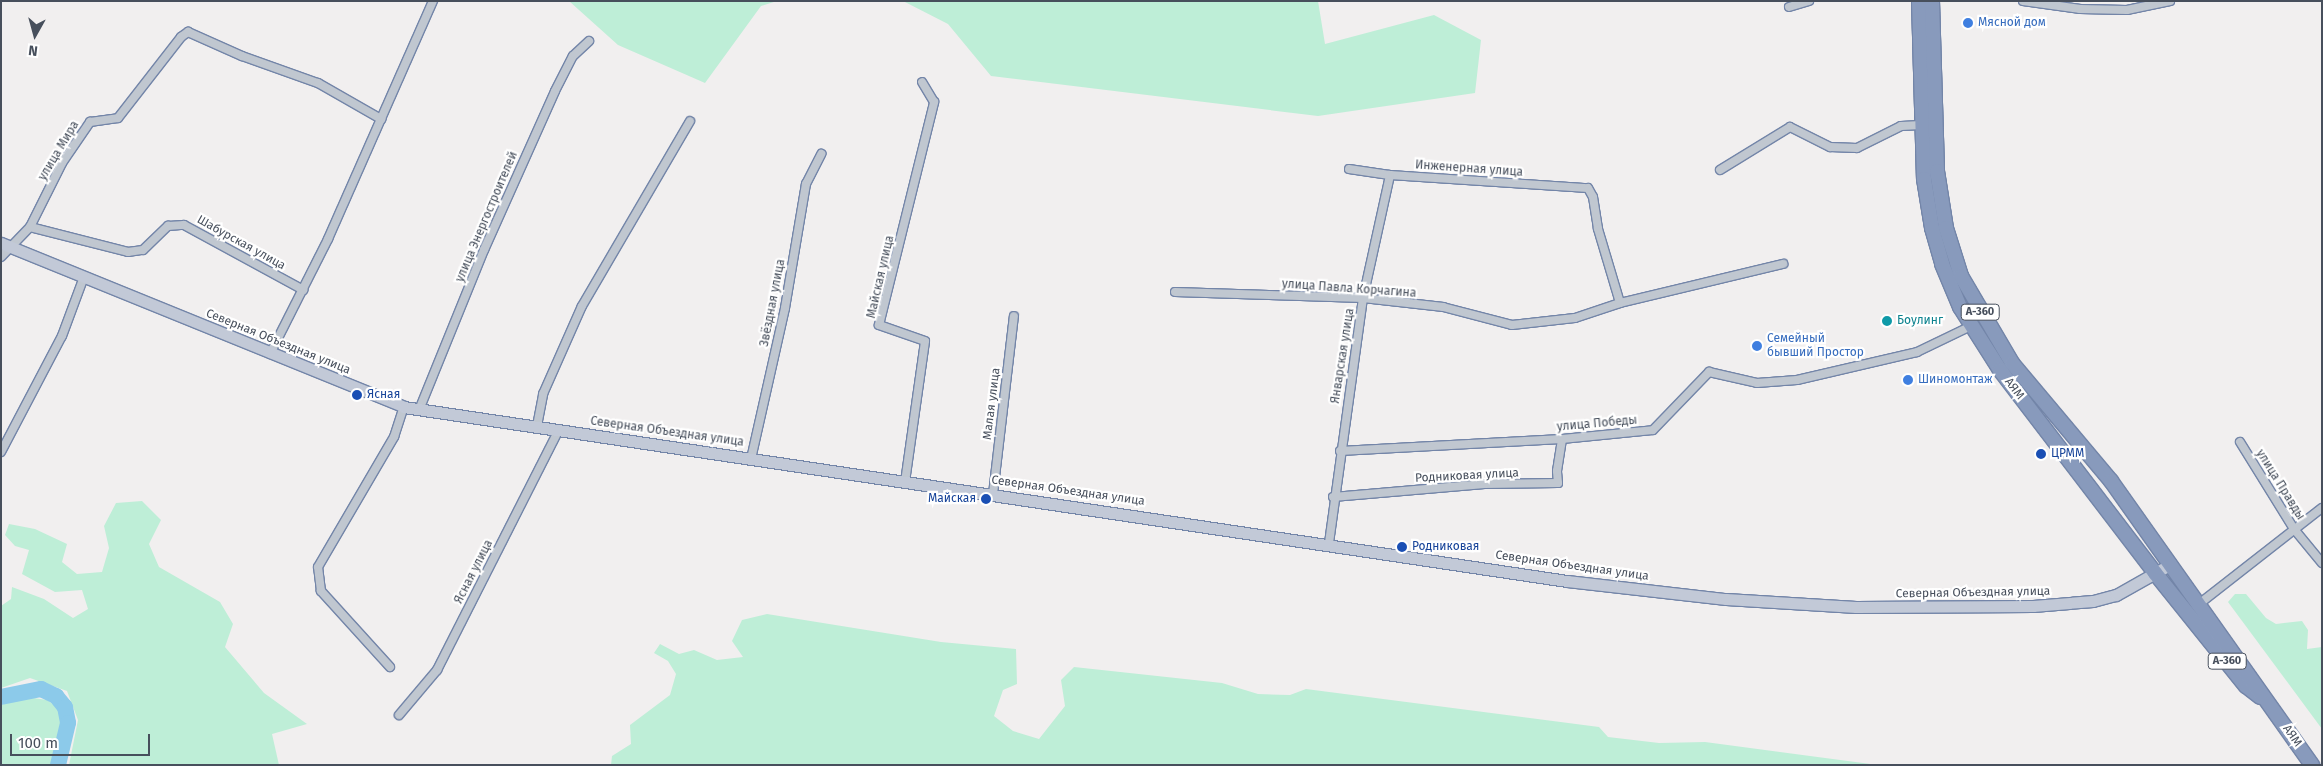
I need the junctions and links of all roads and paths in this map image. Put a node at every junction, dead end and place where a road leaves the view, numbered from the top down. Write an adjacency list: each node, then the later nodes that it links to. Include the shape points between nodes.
1 (433, 1): 10 (street)
2 (1809, 1): 7 (street)
3 (1918, 1): 12 (highway, АЯМ / А-360)
4 (1932, 1): 45 (highway, АЯМ / А-360, via 1937,171 1946,228 1961,276 2012,363 2111,481)
5 (2023, 1): 6 (street, via 2080,10 2127,10)
6 (2170, 1)
7 (1790, 7)
8 (589, 41): 30 (street, улица Энергостроителей, via 573,56 555,90 484,250)
9 (922, 82): 38 (street, Майская улица, via 934,102 879,325 925,341)
10 (381, 119): 17 (street, улица Мира, via 318,83 242,56 188,32 180,37 118,118 90,122 62,162); 22 (street)
11 (690, 121): 31 (street, via 582,306 543,394)
12 (1921, 126): 15 (street, via 1901,126 1857,148 1830,147 1790,127); 27 (highway, АЯМ / А-360, via 1932,228 1942,264)
13 (821, 154): 37 (street, Звёздная улица, via 806,184 785,308)
14 (1349, 169): 16 (street, Инженерная улица)
15 (1720, 170)
16 (1390, 175): 24 (street, Январская улица); 25 (street, Инженерная улица, via 1588,188)
17 (30, 227): 18 (street, улица Мира); 22 (street, Шабурская улица, via 128,252 144,250 168,226 184,224)
18 (5, 244): 19 (street, улица Мира); 21 (street, Северная Объездная улица)
19 (1, 256)
20 (1783, 264): 25 (street, улица Павла Корчагина)
21 (84, 277): 28 (street, Северная Объездная улица); 35 (street, via 62,336)
22 (303, 290): 28 (street)
23 (1174, 292): 24 (street, улица Павла Корчагина)
24 (1363, 298): 25 (street, улица Павла Корчагина, via 1443,307 1512,325 1575,318); 36 (street, Январская улица)
25 (1620, 303)
26 (1014, 316): 39 (street, Малая улица)
27 (1971, 326): 33 (street, улица Победы, via 1917,352 1797,380 1757,383 1709,372 1653,430); 46 (highway, АЯМ / А-360, via 2000,370)
28 (270, 354): 29 (street, Северная Объездная улица)
29 (404, 407): 30 (street, Северная Объездная улица); 48 (street, via 394,437 318,567 321,591)
30 (419, 410): 31 (street, Северная Объездная улица)
31 (537, 426): 32 (street, Северная Объездная улица)
32 (559, 430): 37 (street, Северная Объездная улица); 50 (street, Ясная улица, via 437,670)
33 (1562, 439): 36 (street, улица Победы); 40 (street, Родниковая улица, via 1558,483 1484,484)
34 (2240, 442): 42 (street, улица Правды)
35 (1, 452)
36 (1340, 452): 40 (street, Январская улица)
37 (751, 459): 38 (street, Северная Объездная улица)
38 (905, 482): 39 (street, Северная Объездная улица)
39 (993, 494): 43 (street, Северная Объездная улица)
40 (1333, 497): 43 (street, Январская улица)
41 (2322, 508): 42 (street)
42 (2294, 529): 44 (street, улица Правды); 47 (street)
43 (1329, 543): 46 (street, Северная Объездная улица, via 1567,581 1726,599 1856,607 2066,605 2116,595)
44 (2322, 563)
45 (2171, 564): 46 (street, Северная Объездная улица); 47 (highway, АЯМ / А-360)
46 (2155, 573): 49 (highway, АЯМ / А-360, via 2246,686)
47 (2199, 604): 49 (highway, АЯМ / А-360)
48 (390, 667)
49 (2272, 708): 51 (highway, АЯМ / А-360)
50 (399, 715)
51 (2312, 765)

